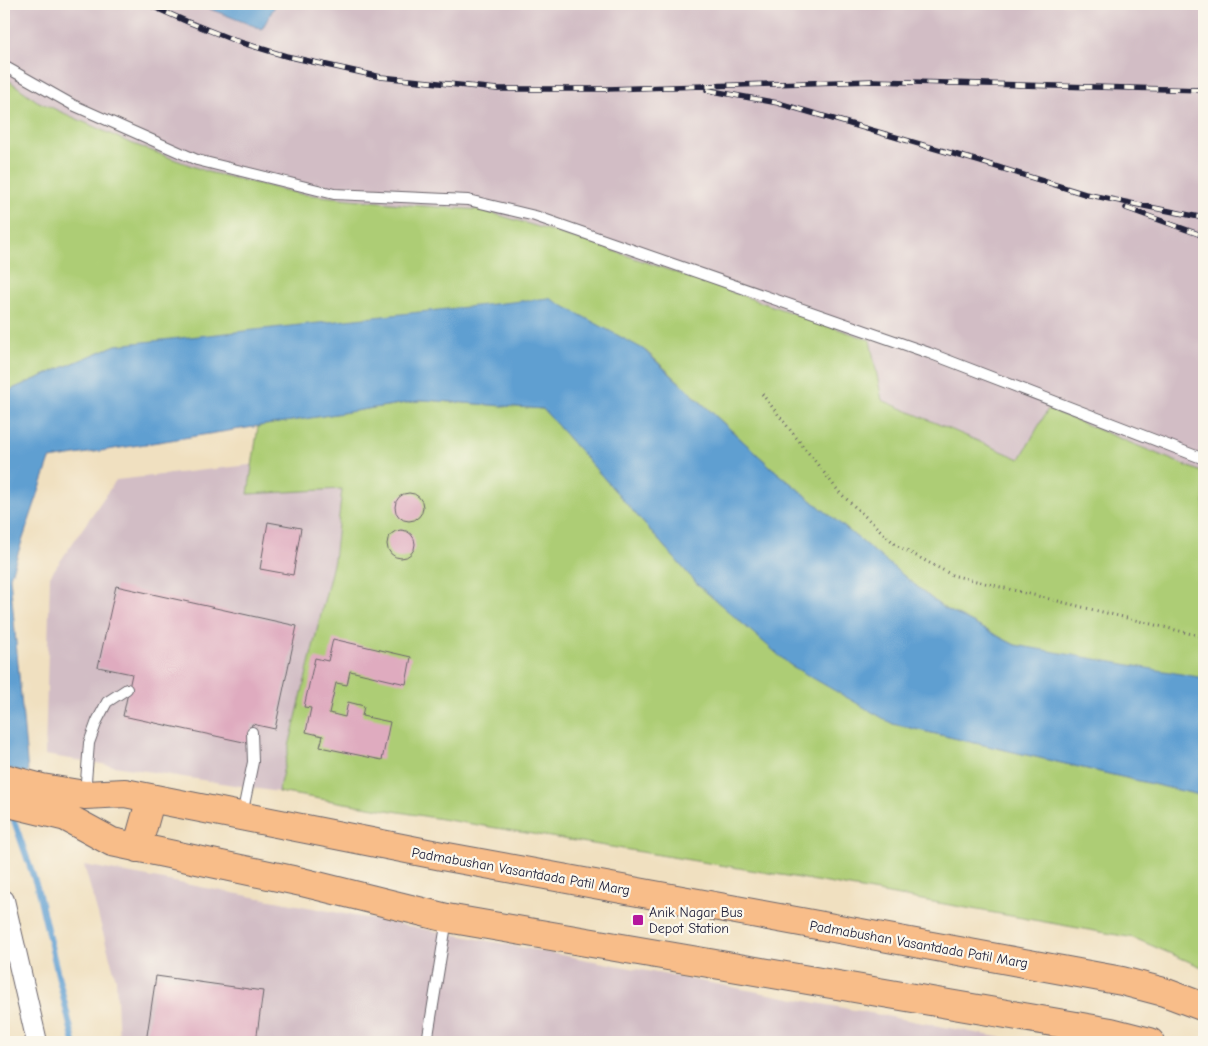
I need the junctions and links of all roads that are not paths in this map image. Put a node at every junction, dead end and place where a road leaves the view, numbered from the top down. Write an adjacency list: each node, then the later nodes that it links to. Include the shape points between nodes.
1 (4, 66): 2 (lane, via 74,105 197,160 334,194 468,200 535,216 929,353)
2 (1204, 459)
3 (127, 689): 6 (lane, via 107,702 97,721 89,743)
4 (252, 732): 10 (lane, via 253,762)
5 (4, 778): 8 (main road)
6 (85, 795): 7 (main road, Padmabushan Vasantdada Patil Marg, via 125,793); 8 (main road, Padmabushan Vasantdada Patil Marg)
7 (151, 798): 10 (main road, Padmabushan Vasantdada Patil Marg); 11 (main road)
8 (39, 799): 9 (main road); 11 (main road, via 112,842)
9 (4, 802)
10 (241, 817): 14 (main road, Padmabushan Vasantdada Patil Marg, via 1122,981)
11 (137, 848): 13 (main road, via 302,882)
12 (4, 900): 15 (street)
13 (447, 918): 16 (lane); 17 (main road, via 1111,1032)
14 (1204, 1007)
15 (37, 1042)
16 (427, 1042)
17 (1150, 1042)

